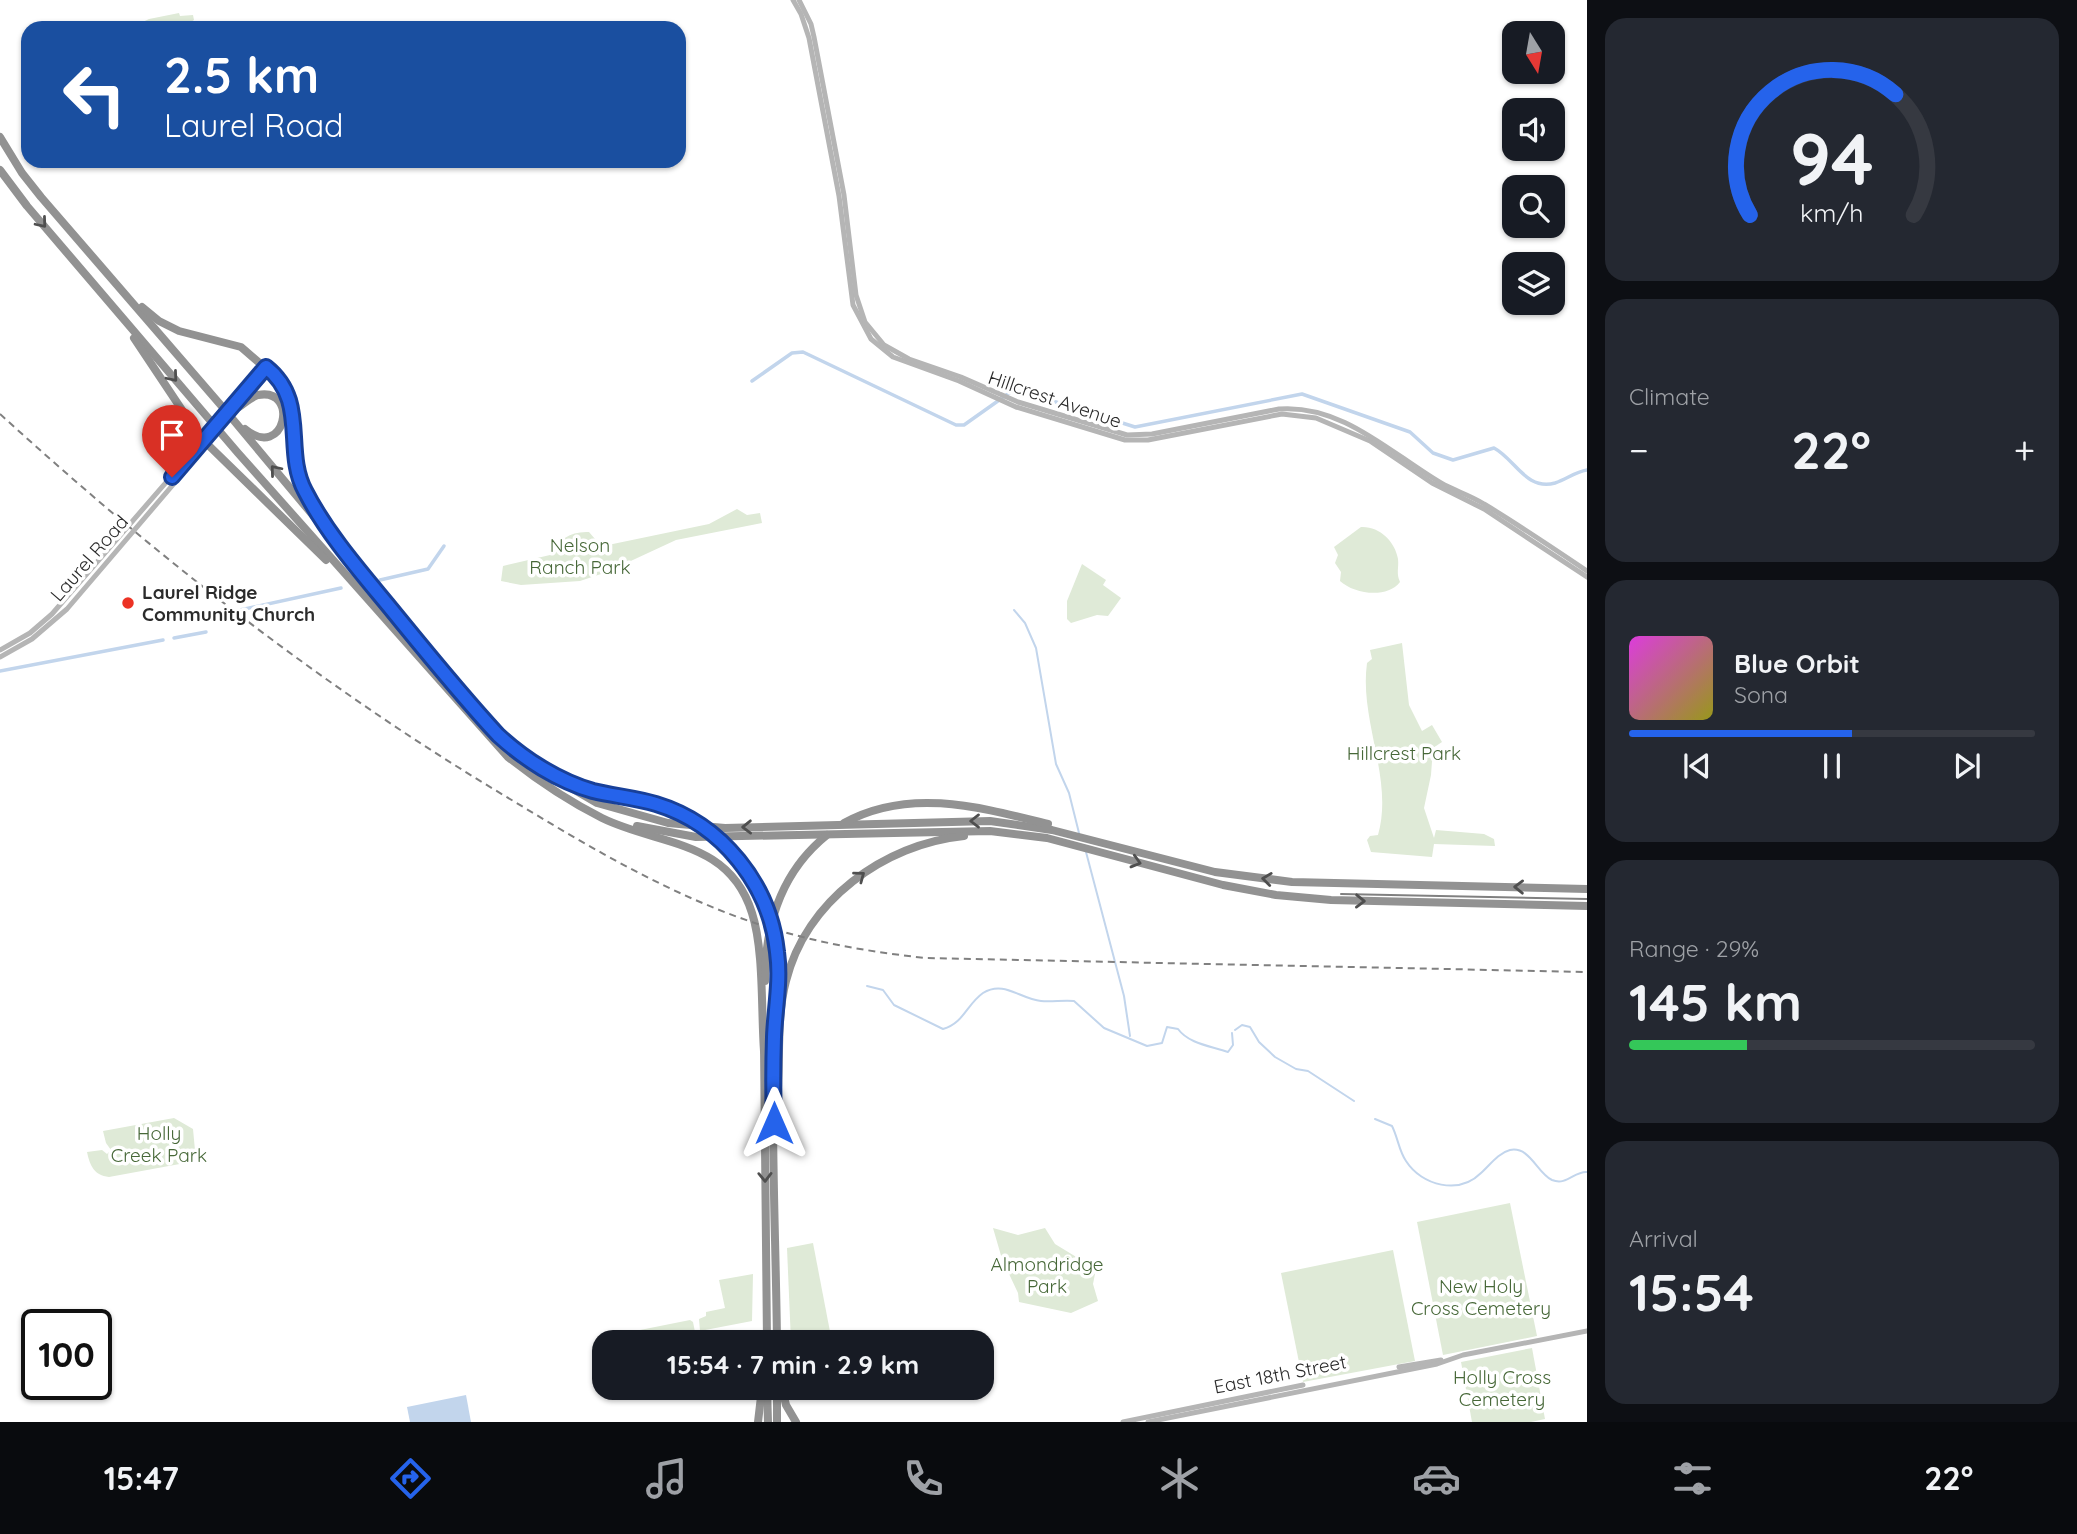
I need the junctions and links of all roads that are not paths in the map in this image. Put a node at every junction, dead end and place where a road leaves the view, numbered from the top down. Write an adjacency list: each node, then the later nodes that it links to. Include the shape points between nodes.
1 (793, 0): 8 (main road, Hillcrest Avenue, via 809,38 839,196 851,296 861,324 871,340 892,357)
2 (799, 0): 8 (main road, Hillcrest Avenue, via 814,37 844,195 856,295 865,322 895,353 961,377)
3 (0, 137): 5 (highway, via 28,181)
4 (0, 170): 6 (highway, one-way to 6)
5 (117, 284): 7 (highway, via 169,326 234,344); 10 (highway)
6 (112, 306): 11 (highway, via 181,411); 19 (highway, one-way to 19)
7 (269, 369): 9 (main road, Laurel Road); 18 (highway, via 290,401 300,481)
8 (999, 397): 15 (main road, Hillcrest Avenue, via 1114,438 1135,441 1282,414 1316,418 1370,441 1432,483); 16 (main road, Hillcrest Avenue, via 1136,436 1279,409 1319,413 1377,440)
9 (237, 405): 10 (highway, via 259,395 273,397 282,407 284,420 277,432 259,437); 11 (main road, Laurel Road)
10 (225, 410): 18 (highway, one-way to 10)
11 (208, 439): 12 (highway); 13 (main road, Laurel Road); 14 (main road, Laurel Road)
12 (219, 455): 13 (main road, via 204,453); 19 (highway)
13 (184, 471): 14 (main road, Laurel Road)
14 (139, 519): 17 (main road, Laurel Road)
15 (1506, 524): 16 (main road); 21 (main road, Hillcrest Avenue)
16 (1524, 530): 20 (main road, Hillcrest Avenue)
17 (113, 549): 22 (main road, Laurel Road, via 41,624); 23 (main road, Laurel Road, via 61,615)
18 (351, 560): 24 (highway, via 479,715)
19 (332, 564): 25 (highway, via 508,757)
20 (1587, 571)
21 (1587, 577)
22 (0, 650)
23 (0, 657)
24 (520, 754): 27 (highway, one-way to 24, via 990,821 725,828 668,823 597,803 552,779); 31 (highway, via 580,786 679,813 728,849 759,891 771,921 778,960)
25 (584, 807): 26 (highway, via 644,828 696,837 990,831); 30 (highway, via 618,825 706,854 730,874 754,920)
26 (1047, 838): 29 (highway, one-way to 29, via 1276,895); 31 (highway, one-way to 26, via 786,980 797,952 833,900 886,859 917,846 974,835)
27 (1090, 840): 28 (highway, one-way to 27, via 1274,880 1191,867); 30 (highway, via 1046,824 937,802 890,805 852,819 819,841 791,875 773,914 766,945)
28 (1587, 889)
29 (1587, 905)
30 (764, 1051): 32 (highway, one-way to 32)
31 (775, 1159): 33 (highway)
32 (767, 1330)
33 (778, 1330)
34 (1587, 1331): 35 (main road, East 18th Street)
35 (1444, 1361): 44 (main road, East 18th Street); 45 (main road, East 18th Street)
36 (761, 1400): 40 (highway)
37 (767, 1400): 41 (highway)
38 (777, 1400): 42 (highway)
39 (785, 1400): 43 (highway)
40 (758, 1422)
41 (768, 1422)
42 (777, 1422)
43 (796, 1422)
44 (1123, 1422)
45 (1148, 1422)

